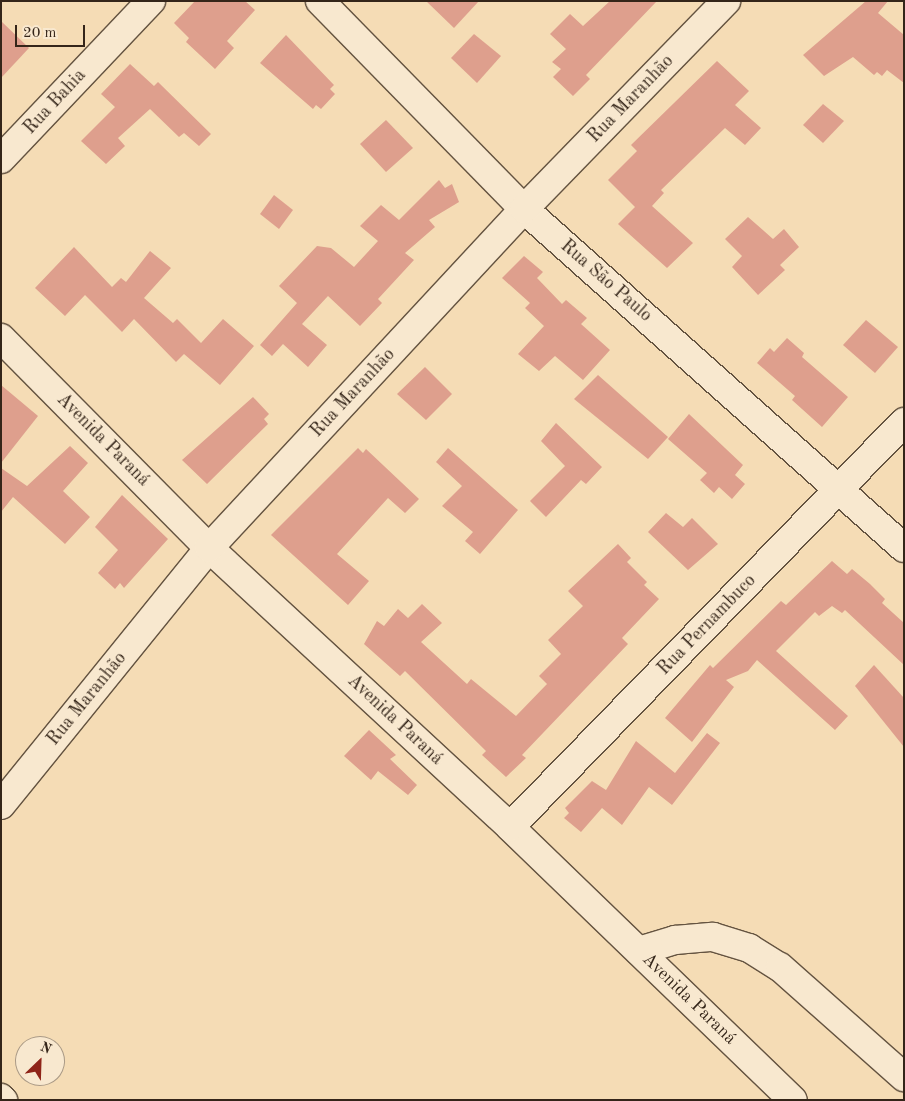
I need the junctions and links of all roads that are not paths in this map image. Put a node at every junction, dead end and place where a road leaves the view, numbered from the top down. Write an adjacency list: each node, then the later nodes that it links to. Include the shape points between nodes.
1 (150, 1): 4 (street, Rua Bahia)
2 (320, 1): 5 (street, Rua São Paulo)
3 (726, 1): 5 (street, Rua Maranhão)
4 (1, 159)
5 (524, 210): 8 (street, Rua São Paulo); 9 (street, Rua Maranhão)
6 (1, 338): 9 (street, Avenida Paraná)
7 (904, 422): 8 (street, Rua Pernambuco)
8 (840, 489): 10 (street, Rua São Paulo); 12 (street, Rua Pernambuco)
9 (209, 548): 11 (street, Rua Maranhão); 12 (street, Avenida Paraná)
10 (904, 548)
11 (1, 805)
12 (510, 827): 13 (street, Avenida Paraná)
13 (639, 951): 14 (street, via 675,940 713,937 749,948 780,968); 15 (street, Avenida Paraná)
14 (904, 1077)
15 (793, 1100)

